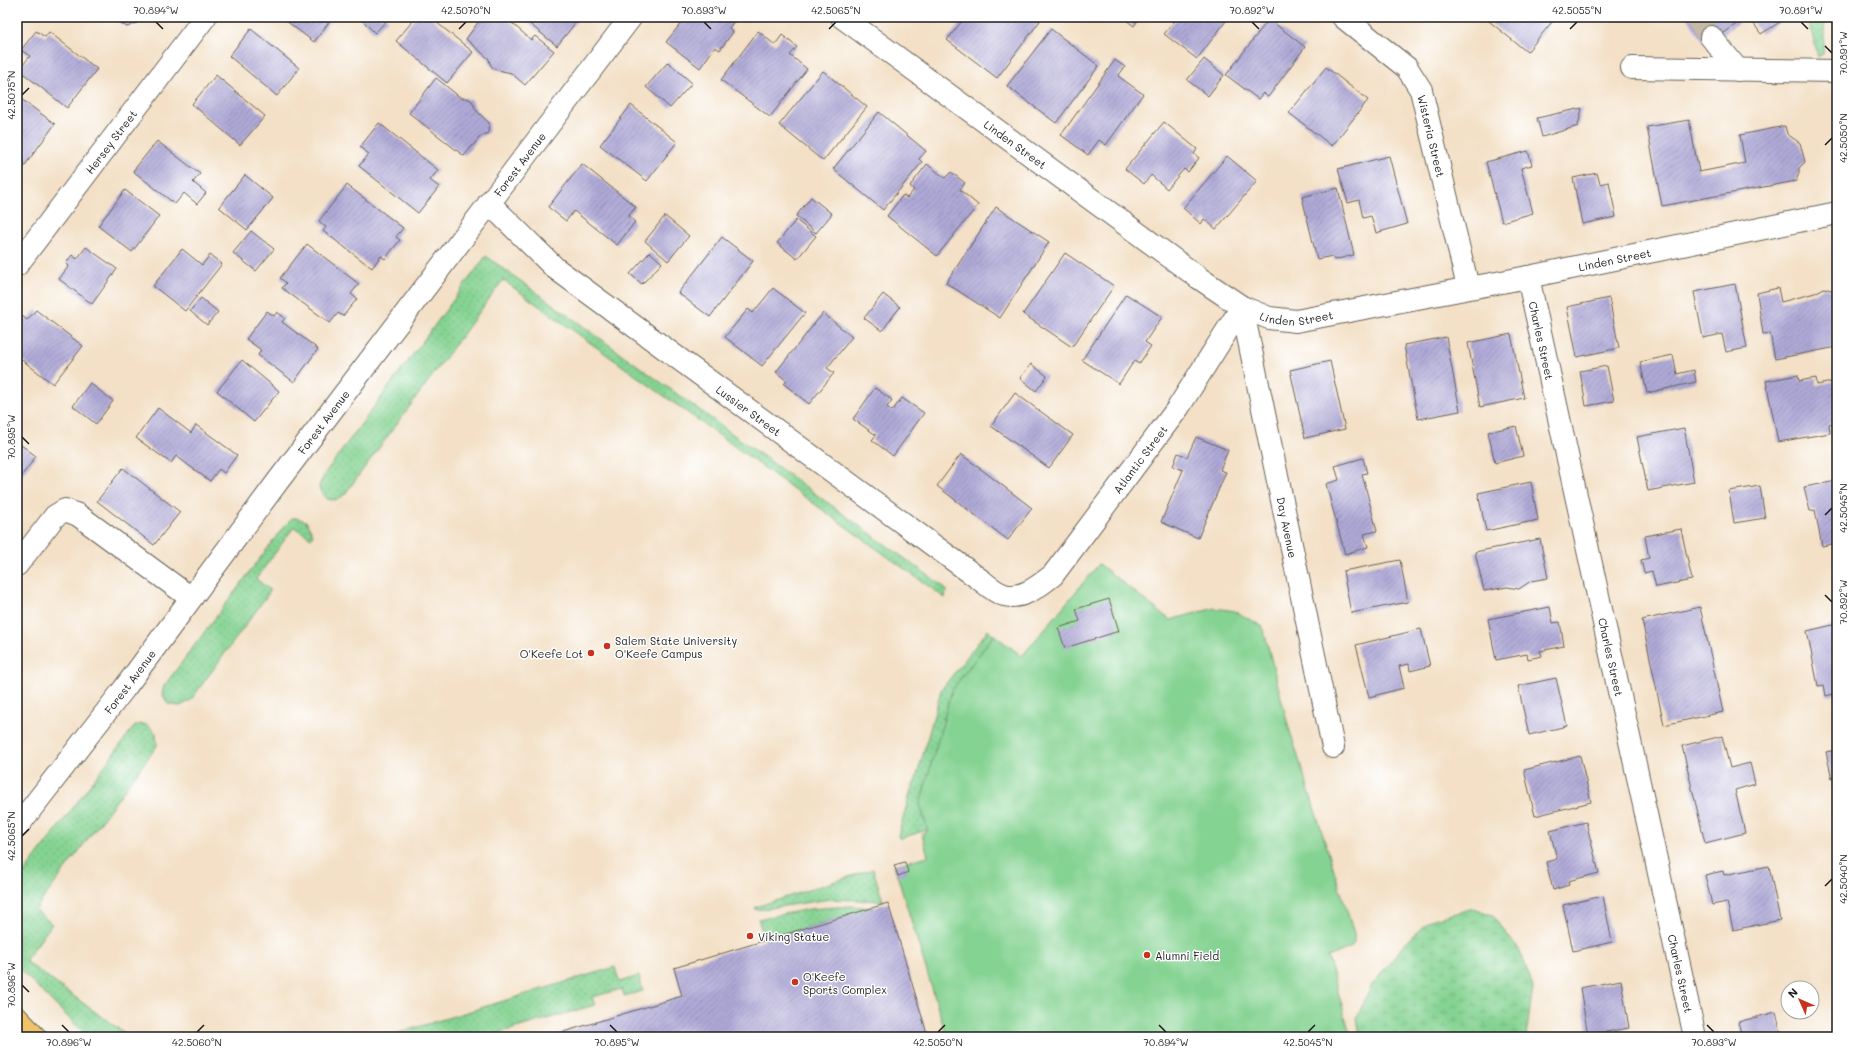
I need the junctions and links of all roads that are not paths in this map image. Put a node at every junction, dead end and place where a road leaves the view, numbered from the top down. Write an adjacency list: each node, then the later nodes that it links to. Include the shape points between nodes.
1 (205, 17): 11 (street, Hersey Street)
2 (631, 17): 9 (street, Forest Avenue)
3 (842, 17): 14 (street, Linden Street, via 1192,274)
4 (1343, 17): 13 (street, Wisteria Street, via 1407,68 1421,90)
5 (1711, 37): 7 (street)
6 (1632, 68): 7 (street)
7 (1738, 70): 8 (street)
8 (1837, 71)
9 (489, 202): 16 (street, Lussier Street, via 555,268 986,584 1004,595); 17 (street, Forest Avenue)
10 (1837, 213): 12 (street, Linden Street)
11 (17, 266)
12 (1528, 277): 13 (street, Linden Street); 22 (street, Charles Street)
13 (1468, 287): 14 (street, Linden Street, via 1296,321 1269,318)
14 (1242, 307): 16 (street, Atlantic Street, via 1178,408 1053,574 1037,588); 18 (street, Day Avenue)
15 (17, 565): 17 (street, via 55,516 65,510 78,515)
16 (1021, 595)
17 (192, 598): 19 (street, Forest Avenue)
18 (1333, 747)
19 (17, 827)
20 (17, 1018): 21 (main road)
21 (35, 1037)
22 (1695, 1037)

